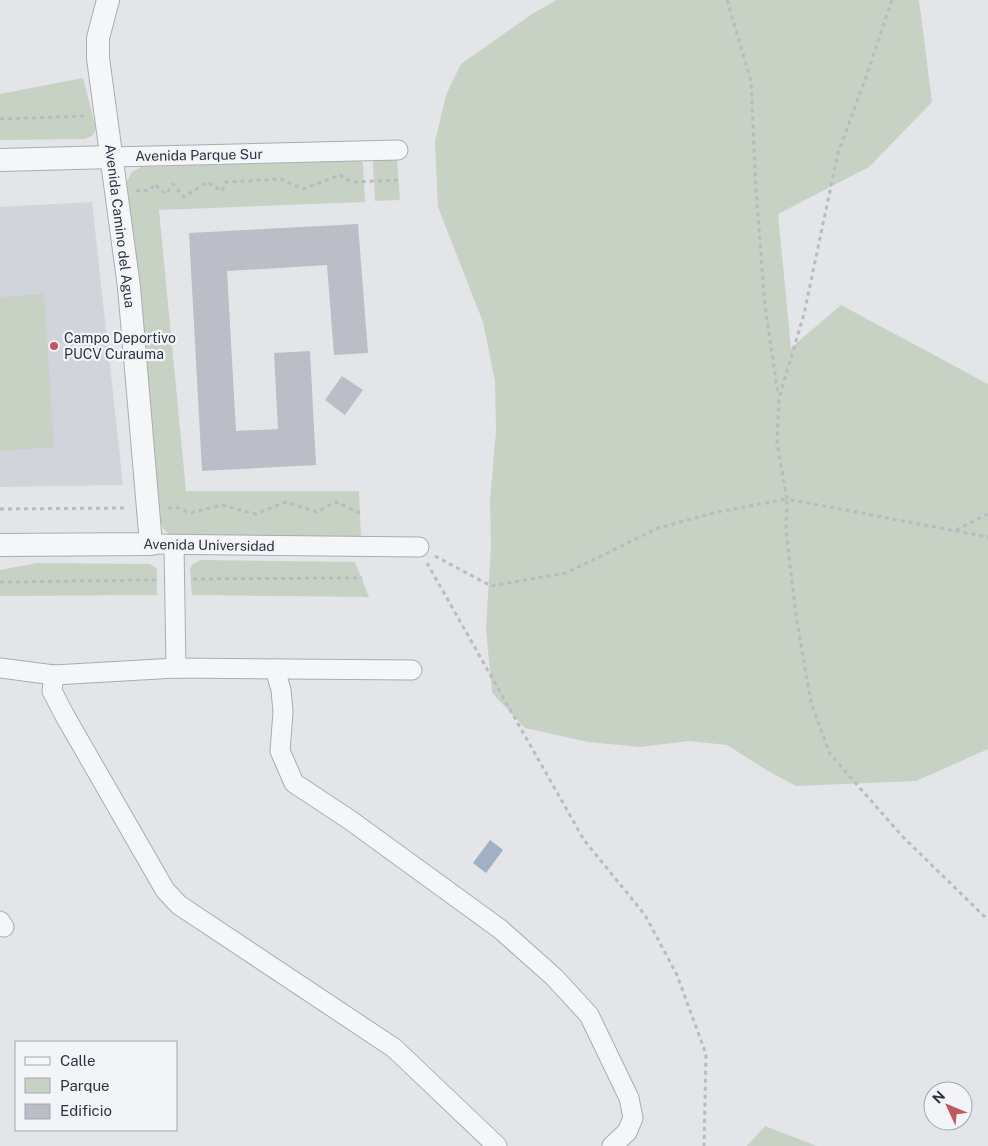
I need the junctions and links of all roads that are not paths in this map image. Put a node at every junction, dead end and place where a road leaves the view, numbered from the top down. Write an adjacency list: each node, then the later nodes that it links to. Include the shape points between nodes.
1 (108, 0): 3 (street, Avenida Camino del Agua, via 98,38 98,58)
2 (398, 150): 3 (street, Avenida Parque Sur)
3 (112, 157): 4 (street, Avenida Parque Sur); 5 (street, Avenida Camino del Agua, via 129,287)
4 (0, 160)
5 (151, 544): 6 (street, Avenida Universidad); 7 (street, Avenida Universidad)
6 (174, 544): 8 (street, Avenida Universidad); 10 (street)
7 (0, 545)
8 (419, 547)
9 (0, 668): 13 (street)
10 (176, 668): 11 (street); 13 (street)
11 (275, 669): 12 (street); 15 (street, via 283,712 280,751 294,783 500,929 554,977 589,1016 629,1098 633,1118 627,1132)
12 (412, 670)
13 (54, 675): 14 (street, via 52,691 65,716 165,890 179,905 394,1048)
14 (496, 1146)
15 (612, 1146)

